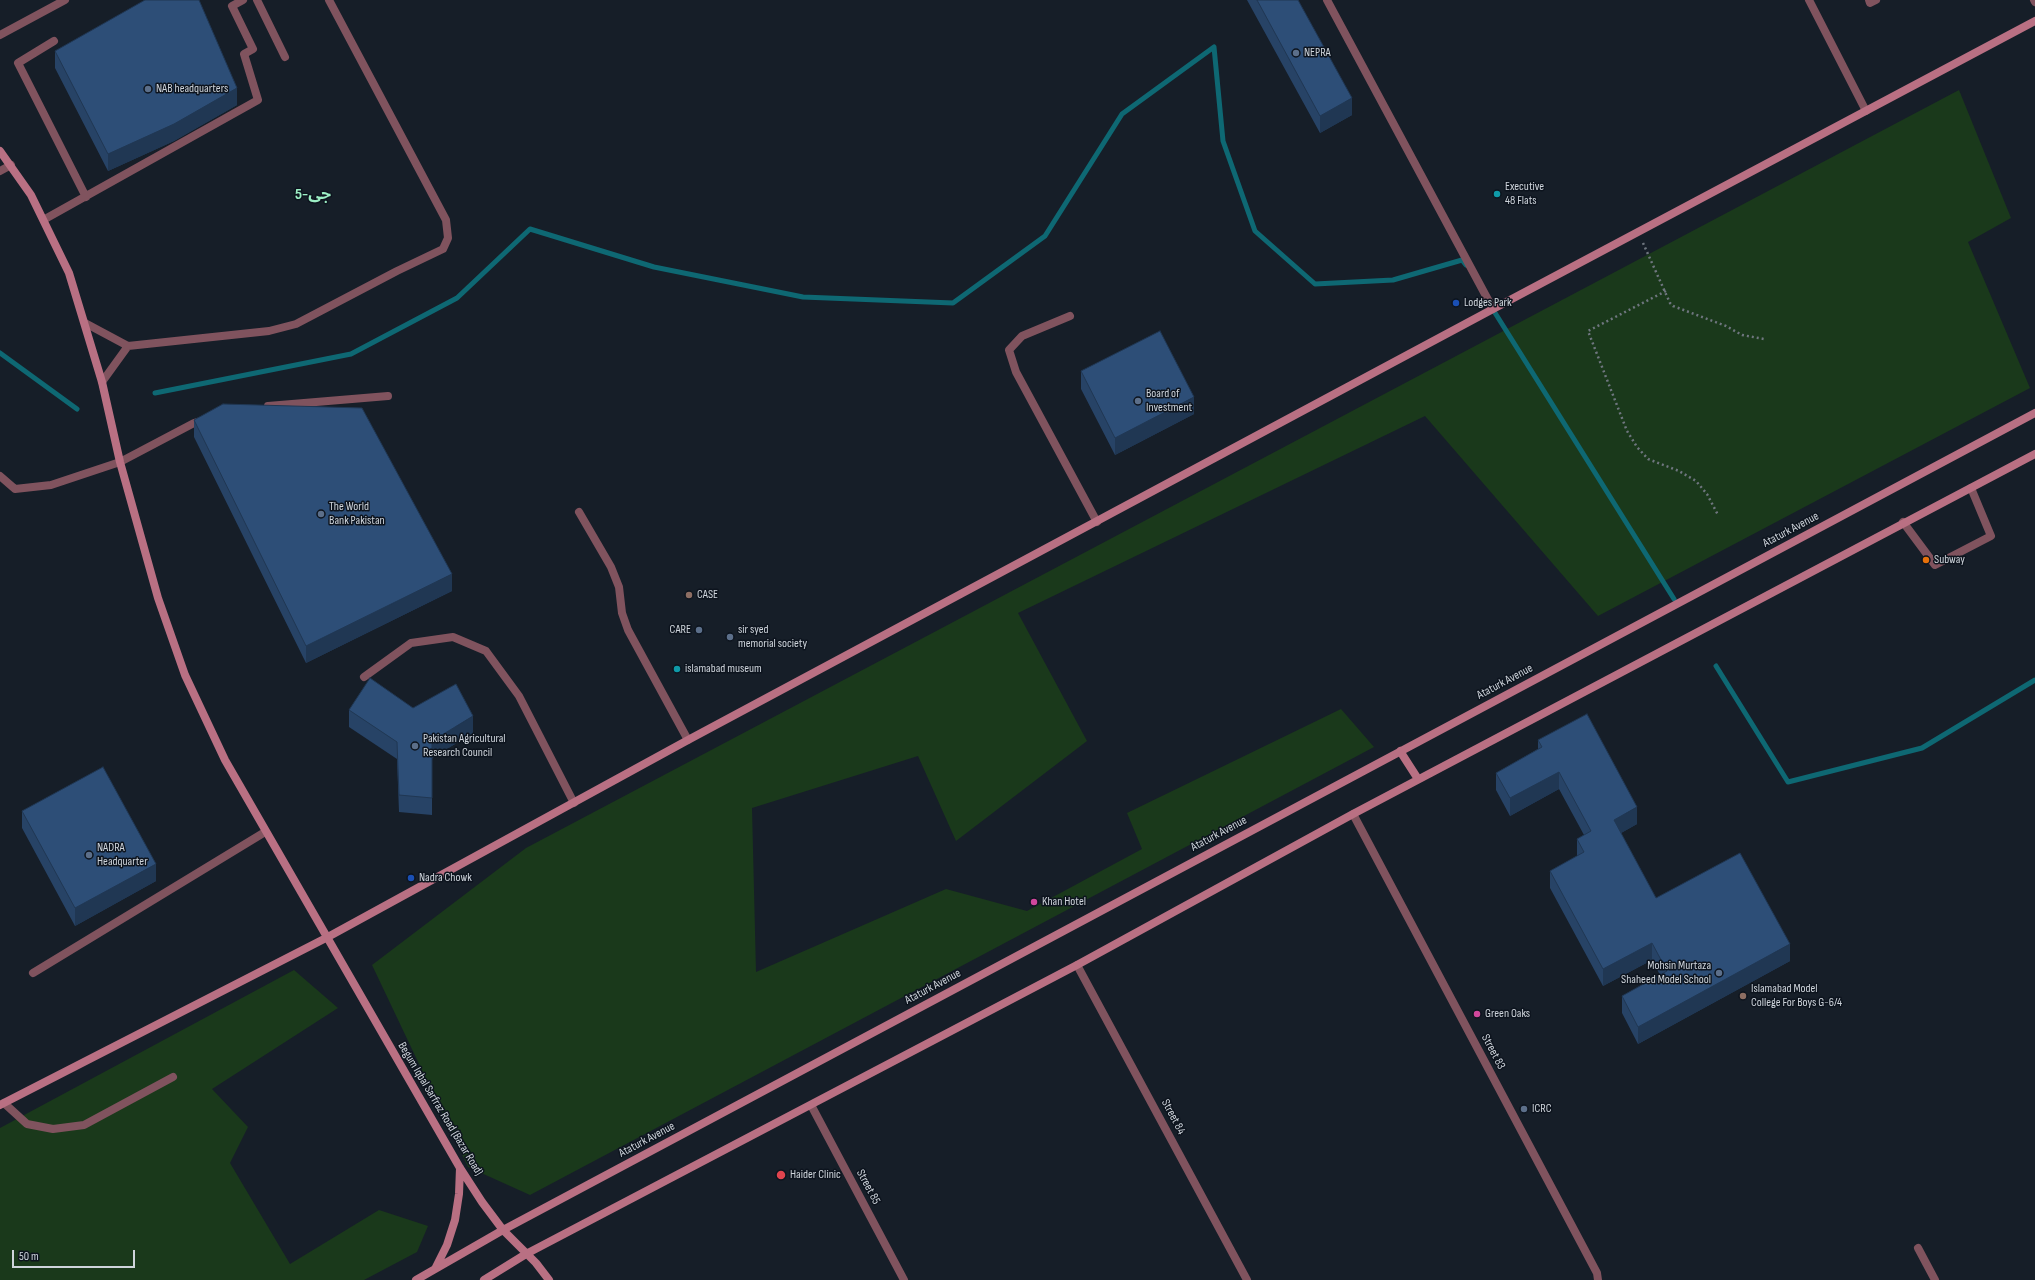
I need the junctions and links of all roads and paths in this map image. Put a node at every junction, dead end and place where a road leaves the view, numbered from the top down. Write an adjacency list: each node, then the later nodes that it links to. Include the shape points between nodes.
1 (65, 0): 10 (street)
2 (243, 0): 17 (street, via 232,6 253,49 244,54 258,100)
3 (257, 0): 12 (street)
4 (330, 0): 25 (street, via 446,220 448,238 443,249 296,324 269,330)
5 (1327, 0): 21 (street)
6 (1809, 0): 13 (street)
7 (1869, 0): 8 (street, via 1870,3)
8 (1876, 0)
9 (2035, 21): 13 (street)
10 (0, 35)
11 (54, 41): 17 (street, via 18,63)
12 (285, 57)
13 (1866, 111): 19 (street)
14 (0, 151): 15 (street, Begum Iqbal Sarfraz Road (Bazar Road))
15 (11, 165): 16 (street); 18 (street, Begum Iqbal Sarfraz Road (Bazar Road))
16 (0, 171)
17 (86, 197): 18 (street)
18 (44, 219): 23 (street, Begum Iqbal Sarfraz Road (Bazar Road), via 69,273)
19 (1638, 232): 20 (path); 21 (street)
20 (1666, 291): 24 (path, via 1670,303 1679,309 1726,326 1742,335); 36 (path, via 1588,331 1627,431 1637,447 1648,459 1679,471 1696,481 1707,494)
21 (1493, 309): 37 (street)
22 (1070, 316): 37 (street, via 1022,336 1009,350 1016,372)
23 (85, 323): 25 (street); 26 (street, Begum Iqbal Sarfraz Road (Bazar Road))
24 (1764, 339)
25 (128, 346): 26 (street)
26 (102, 382): 32 (street, Begum Iqbal Sarfraz Road (Bazar Road))
27 (388, 396): 28 (street)
28 (259, 407)
29 (2035, 413): 41 (street, Ataturk Avenue)
30 (214, 417): 32 (street, via 194,423)
31 (2035, 454): 34 (street)
32 (120, 462): 33 (street, via 51,485 15,490); 45 (street, Begum Iqbal Sarfraz Road (Bazar Road), via 158,598 185,675 225,760)
33 (0, 476)
34 (1971, 488): 38 (street); 38 (street, via 1991,536 1935,565)
35 (579, 512): 40 (street, via 611,567 619,587 622,613 628,630)
36 (1718, 515)
37 (1097, 522): 40 (street)
38 (1903, 522): 42 (street)
39 (364, 677): 43 (street, via 411,643 453,638 486,651 519,696)
40 (688, 740): 43 (street)
41 (1400, 751): 42 (street); 53 (street, Ataturk Avenue)
42 (1418, 780): 44 (street)
43 (574, 803): 46 (street)
44 (1353, 814): 47 (street); 62 (street, Street 83, via 1597,1273)
45 (265, 832): 46 (street, Begum Iqbal Sarfraz Road (Bazar Road)); 48 (street)
46 (326, 938): 50 (street); 52 (street, Begum Iqbal Sarfraz Road (Bazar Road))
47 (1077, 965): 51 (street); 61 (street, Street 84)
48 (33, 973)
49 (173, 1077): 50 (street, via 84,1124 53,1128 27,1124)
50 (2, 1104)
51 (811, 1105): 55 (street); 60 (street, Street 85)
52 (460, 1168): 53 (street, Begum Iqbal Sarfraz Road (Bazar Road)); 56 (street, via 455,1220 447,1245)
53 (503, 1230): 55 (street, Begum Iqbal Sarfraz Road (Bazar Road)); 56 (street, Ataturk Avenue)
54 (1918, 1248): 63 (street)
55 (526, 1254): 58 (street); 59 (street, Begum Iqbal Sarfraz Road (Bazar Road))
56 (435, 1268): 57 (street, Ataturk Avenue)
57 (416, 1280)
58 (484, 1280)
59 (549, 1280)
60 (904, 1280)
61 (1248, 1280)
62 (1598, 1280)
63 (1935, 1280)

